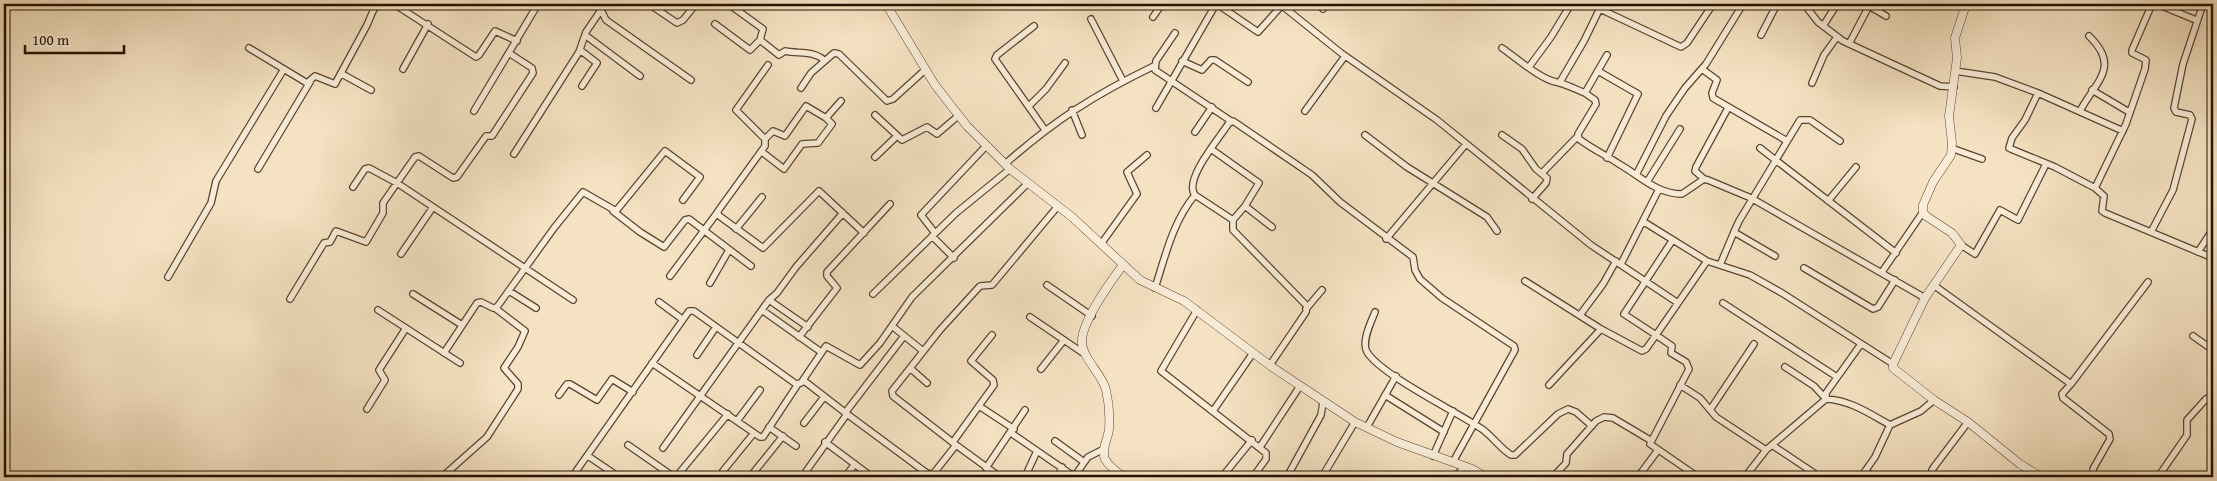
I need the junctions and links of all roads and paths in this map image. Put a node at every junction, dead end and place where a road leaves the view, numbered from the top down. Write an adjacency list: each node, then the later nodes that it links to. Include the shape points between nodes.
1 (368, 4): 24 (street)
2 (394, 4): 31 (street)
3 (538, 4): 41 (street)
4 (594, 4): 26 (street)
5 (607, 4): 26 (street)
6 (649, 4): 7 (street, via 677,23)
7 (696, 4)
8 (886, 4): 58 (street)
9 (1162, 4): 28 (street)
10 (1216, 4): 11 (street, via 1258,32); 50 (street)
11 (1281, 4): 48 (street)
12 (1571, 4): 54 (street)
13 (1713, 4): 25 (street, via 1681,47)
14 (1744, 4): 57 (street)
15 (1777, 4): 37 (street)
16 (1804, 4): 34 (street)
17 (1836, 4): 34 (street)
18 (1966, 4): 59 (street, via 1955,38)
19 (2152, 4): 86 (street, via 2132,50 2146,62)
20 (2157, 4): 30 (street)
21 (2203, 4): 30 (street)
22 (730, 5): 40 (street, via 763,29)
23 (1870, 5): 27 (street); 42 (street)
24 (375, 6): 61 (street)
25 (1601, 7): 68 (street)
26 (602, 10): 36 (street); 63 (street, via 609,22)
27 (1886, 16)
28 (1154, 17)
29 (1091, 19): 64 (street)
30 (2196, 20): 151 (street, via 2174,108 2192,119 2173,190)
31 (428, 24): 41 (street, via 476,57 496,31); 56 (street)
32 (715, 24): 40 (street, via 750,50)
33 (1034, 26): 78 (street, via 995,60)
34 (1823, 26): 38 (street)
35 (1175, 33): 53 (street)
36 (585, 35): 45 (street); 62 (street)
37 (1761, 35)
38 (1837, 36): 42 (street); 69 (street, via 1824,55)
39 (2088, 36): 74 (street, via 2105,62 2100,82)
40 (760, 40): 49 (street, via 779,55 785,50 792,53 799,50 816,54)
41 (517, 41): 46 (street)
42 (1849, 44): 71 (street, via 1940,86)
43 (249, 48): 55 (street)
44 (1502, 48): 54 (street)
45 (580, 50): 70 (street, via 597,63); 109 (street)
46 (509, 53): 83 (street); 123 (street, via 532,68 533,73 492,136 486,136 457,177 453,178 416,156)
47 (1607, 55): 60 (street)
48 (1345, 56): 84 (street); 103 (street)
49 (824, 60): 58 (street, via 832,54 839,54 887,101); 72 (street)
50 (1182, 61): 65 (street); 67 (street, via 1202,70 1215,60)
51 (1065, 63): 78 (street, via 1046,90)
52 (768, 65): 100 (street, via 736,110)
53 (1154, 66): 64 (street); 65 (street)
54 (1529, 67): 68 (street)
55 (284, 69): 66 (street); 174 (street, via 216,182 211,203)
56 (403, 69)
57 (1702, 69): 81 (street, via 1717,80 1713,98); 120 (street, via 1666,116)
58 (925, 70): 88 (street)
59 (1955, 70): 71 (street); 76 (street, via 1995,77)
60 (1598, 71): 75 (street); 112 (street, via 1638,94)
61 (342, 74): 66 (street, via 336,84 315,76); 73 (street)
62 (640, 76)
63 (691, 80)
64 (1123, 81): 82 (street)
65 (1170, 81): 79 (street); 80 (street)
66 (310, 82): 118 (street)
67 (1248, 82)
68 (1560, 82): 75 (street)
69 (1812, 83)
70 (582, 86)
71 (1954, 87): 106 (street, via 1949,116)
72 (801, 88)
73 (371, 90)
74 (2092, 90): 85 (street); 86 (street)
75 (1585, 93): 99 (street, via 1596,104)
76 (2038, 93): 85 (street); 115 (street, via 2009,148)
77 (841, 101): 89 (street)
78 (1029, 106): 92 (street)
79 (1212, 107): 90 (street); 94 (street)
80 (1156, 108)
81 (1728, 108): 101 (street); 121 (street, via 1696,167 1695,171)
82 (1072, 110): 92 (street); 95 (street)
83 (474, 111)
84 (1305, 111)
85 (2080, 111): 93 (street)
86 (2129, 112): 93 (street)
87 (876, 115): 98 (street)
88 (958, 116): 98 (street, via 937,134 928,127 905,140); 104 (street)
89 (826, 118): 100 (street, via 806,106 785,136 773,131); 108 (street, via 832,124 818,143 802,144 784,169)
90 (1231, 121): 107 (street); 154 (street, via 1312,175)
91 (1680, 129): 122 (street)
92 (1045, 130): 116 (street)
93 (2123, 131): 127 (street)
94 (1195, 132)
95 (1082, 135)
96 (1365, 135): 125 (street, via 1407,167)
97 (1502, 135): 119 (street, via 1522,150)
98 (897, 136): 111 (street)
99 (1578, 136): 112 (street); 119 (street)
100 (765, 139): 108 (street)
101 (1787, 141): 102 (street, via 1803,118); 114 (street)
102 (1840, 141)
103 (1466, 144): 125 (street); 131 (street)
104 (986, 146): 116 (street); 153 (street, via 921,215)
105 (1760, 148): 114 (street)
106 (1951, 148): 113 (street); 140 (street, via 1923,205)
107 (1211, 149): 129 (street, via 1194,179); 137 (street, via 1259,181)
108 (762, 152): 141 (street)
109 (514, 154)
110 (1147, 155): 156 (street, via 1127,172 1137,194)
111 (875, 157)
112 (1607, 158): 120 (street)
113 (1982, 159)
114 (1775, 160): 132 (street); 134 (street)
115 (2046, 164): 127 (street); 157 (street, via 2018,220 2000,210 1975,254)
116 (1008, 167): 124 (street); 153 (street)
117 (1856, 167): 134 (street)
118 (258, 169)
119 (1542, 173): 131 (street, via 1548,180)
120 (1636, 175): 122 (street)
121 (1704, 179): 128 (street, via 1682,194); 132 (street)
122 (1647, 182): 128 (street)
123 (396, 183): 126 (street, via 366,168); 138 (street); 188 (street, via 383,203 383,214 366,242 336,232 330,242 324,243)
124 (1028, 183): 136 (street); 163 (street)
125 (1436, 183): 149 (street, via 1487,216); 154 (street)
126 (353, 187)
127 (2095, 188): 151 (street, via 2104,196 2102,211)
128 (1659, 189): 144 (street)
129 (1195, 195): 143 (street); 182 (street, via 1176,227)
130 (762, 197): 146 (street)
131 (1532, 199): 166 (street)
132 (1753, 199): 150 (street); 172 (street)
133 (683, 200): 139 (street, via 700,175 664,151 617,211)
134 (1828, 201): 160 (street)
135 (890, 204): 152 (street)
136 (1058, 206): 156 (street); 221 (street, via 992,285 980,286)
137 (1245, 206): 143 (street); 145 (street)
138 (433, 207): 161 (street); 171 (street)
139 (613, 211): 148 (street, via 664,247 687,219); 171 (street, via 583,192)
140 (1923, 212): 157 (street, via 1952,233); 160 (street)
141 (717, 213): 146 (street); 148 (street)
142 (844, 213): 146 (street, via 818,191 765,248); 152 (street); 190 (street)
143 (1233, 220): 196 (street, via 1233,230 1307,306)
144 (1644, 222): 155 (street); 166 (street)
145 (1272, 227)
146 (736, 229)
147 (2213, 229): 159 (street)
148 (704, 230): 158 (street); 173 (street)
149 (1497, 231)
150 (1734, 232): 162 (street); 168 (street)
151 (2151, 232): 159 (street)
152 (864, 233): 208 (street, via 828,272 827,276 837,288)
153 (934, 235): 163 (street); 186 (street)
154 (1386, 239): 264 (street, via 1413,257 1416,274 1442,298 1514,346 1515,350)
155 (1672, 241): 165 (street); 175 (street)
156 (1101, 244): 167 (street)
157 (1961, 245): 181 (street)
158 (729, 250): 169 (street); 179 (street)
159 (2198, 252): 164 (street)
160 (1896, 253): 172 (street)
161 (401, 254)
162 (1775, 256)
163 (954, 258): 206 (street, via 909,300)
164 (2213, 258)
165 (1707, 261): 168 (street); 192 (street)
166 (1618, 263): 175 (street); 201 (street)
167 (1123, 265): 182 (street); 202 (street, via 1106,287)
168 (1720, 265): 219 (street, via 1750,275 1782,292)
169 (751, 266)
170 (1804, 268): 176 (street, via 1873,309 1878,307)
171 (524, 269): 184 (street); 189 (street)
172 (1882, 272): 176 (street)
173 (670, 276)
174 (168, 277)
175 (1646, 280): 192 (street); 212 (street, via 1624,314)
176 (1895, 280): 187 (street)
177 (1525, 281): 201 (street)
178 (2148, 282): 239 (street)
179 (710, 283)
180 (1047, 285): 202 (street)
181 (1935, 286): 187 (street); 239 (street)
182 (1155, 288): 199 (street)
183 (1322, 290): 196 (street)
184 (509, 291): 194 (street); 195 (street)
185 (413, 294): 205 (street)
186 (874, 294)
187 (1925, 298): 229 (street)
188 (290, 299)
189 (573, 300)
190 (769, 300): 198 (street); 208 (street)
191 (659, 302): 204 (street)
192 (1678, 303): 212 (street)
193 (1723, 303): 235 (street)
194 (495, 308): 205 (street, via 479,302); 298 (street, via 525,331 504,368 518,384 518,389 487,437)
195 (536, 308)
196 (1306, 309): 230 (street)
197 (378, 310): 209 (street)
198 (762, 310): 215 (street); 217 (street)
199 (1197, 310): 224 (street); 256 (street, via 1161,371)
200 (1375, 312): 234 (street, via 1366,350)
201 (1580, 315): 210 (street)
202 (1092, 316): 226 (street, via 1082,339)
203 (1030, 317): 216 (street)
204 (682, 319): 207 (street, via 688,311 694,311); 228 (street)
205 (462, 325): 223 (street)
206 (892, 326): 213 (street); 222 (street, via 860,365 828,346)
207 (716, 327): 217 (street); 225 (street)
208 (808, 327): 215 (street)
209 (406, 328): 223 (street); 253 (street, via 379,370 385,380)
210 (1601, 329): 212 (street, via 1644,351); 240 (street)
211 (992, 335): 252 (street, via 971,359 994,382)
212 (1656, 335): 238 (street, via 1670,344 1671,353 1689,366)
213 (904, 336): 221 (street); 258 (street)
214 (2193, 336): 220 (street)
215 (799, 337): 222 (street)
216 (1064, 340): 226 (street); 233 (street)
217 (738, 342): 236 (street); 245 (street)
218 (1754, 344): 255 (street)
219 (1861, 344): 229 (street); 235 (street)
220 (2213, 350)
221 (923, 351): 232 (street)
222 (821, 352): 236 (street)
223 (444, 353): 227 (street)
224 (1253, 353): 230 (street); 256 (street)
225 (697, 354)
226 (1088, 357): 283 (street, via 1101,377 1110,412)
227 (460, 363)
228 (652, 363): 243 (street); 245 (street)
229 (1893, 364): 250 (street, via 1893,368)
230 (1270, 365): 241 (street)
231 (1785, 367): 249 (street, via 1814,386)
232 (910, 368): 237 (street); 277 (street, via 892,391 893,396)
233 (1040, 369)
234 (1396, 376): 246 (street); 257 (street)
235 (1837, 377): 249 (street, via 1826,393)
236 (800, 382): 248 (street); 267 (street)
237 (927, 383)
238 (1680, 384): 255 (street, via 1700,398); 274 (street)
239 (2070, 384): 325 (street, via 2062,394 2063,398 2109,434 2110,439 2093,469 2094,474)
240 (1549, 385)
241 (1300, 386): 251 (street); 281 (street)
242 (760, 390): 260 (street)
243 (633, 392): 244 (street, via 612,379 597,400 570,384 566,384); 287 (street)
244 (558, 395)
245 (701, 395): 259 (street); 282 (street)
246 (1385, 395): 268 (street); 270 (street)
247 (2213, 396): 326 (street, via 2206,399 2187,420 2187,435)
248 (824, 397): 258 (street); 263 (street)
249 (1826, 399): 265 (street, via 1856,406); 279 (street)
250 (1934, 400): 262 (street); 265 (street)
251 (1323, 402): 261 (street); 312 (street, via 1321,415)
252 (979, 406): 269 (street); 277 (street)
253 (367, 409)
254 (1025, 410): 269 (street)
255 (1710, 410): 285 (street)
256 (1213, 411): 273 (street)
257 (1453, 411): 264 (street); 270 (street)
258 (846, 413): 276 (street); 277 (street, via 928,474 934,473)
259 (728, 414): 260 (street); 301 (street)
260 (737, 421): 271 (street)
261 (1355, 422): 268 (street); 313 (street)
262 (1968, 422): 323 (street, via 1932,470); 324 (street)
263 (804, 423)
264 (1473, 423): 266 (street, via 1515,455 1558,414 1568,410 1576,412); 290 (street)
265 (1890, 425): 296 (street)
266 (1592, 426): 274 (street, via 1607,416); 316 (street, via 1567,454 1566,463)
267 (769, 427): 271 (street, via 762,438); 272 (street)
268 (1367, 427): 288 (street)
269 (1012, 431): 286 (street); 293 (street)
270 (1444, 432): 288 (street)
271 (754, 433): 295 (street)
272 (783, 436): 280 (street); 302 (street)
273 (1252, 440): 281 (street); 310 (street)
274 (1650, 440): 284 (street)
275 (1055, 441): 289 (street)
276 (826, 442): 291 (street); 303 (street)
277 (954, 444): 293 (street)
278 (628, 445): 301 (street)
279 (1772, 445): 285 (street); 320 (street)
280 (796, 446)
281 (1260, 447): 311 (street, via 1266,453 1266,459)
282 (663, 448)
283 (1104, 449): 289 (street); 309 (street, via 1105,458 1112,468)
284 (1658, 450): 317 (street); 318 (street)
285 (1766, 450): 319 (street)
286 (1037, 451): 294 (street); 307 (street)
287 (588, 456): 297 (street); 299 (street)
288 (1434, 456): 290 (street)
289 (1084, 462): 294 (street, via 1074,475)
290 (1453, 462): 292 (street)
291 (855, 464): 304 (street); 305 (street)
292 (1464, 467): 314 (street); 315 (street)
293 (986, 468): 306 (street)
294 (1062, 468): 308 (street)
295 (723, 471)
296 (1866, 471): 321 (street); 322 (street)
297 (611, 475): 300 (street)
298 (442, 477)
299 (572, 477)
300 (619, 477)
301 (675, 477)
302 (750, 477)
303 (802, 477)
304 (845, 477)
305 (872, 477)
306 (1000, 477)
307 (1026, 477)
308 (1058, 477)
309 (1124, 477)
310 (1222, 477)
311 (1253, 477)
312 (1287, 477)
313 (1322, 477)
314 (1455, 477)
315 (1486, 477)
316 (1553, 477)
317 (1638, 477)
318 (1698, 477)
319 (1745, 477)
320 (1820, 477)
321 (1861, 477)
322 (1873, 477)
323 (1936, 477)
324 (2040, 477)
325 (2100, 477)
326 (2158, 477)

